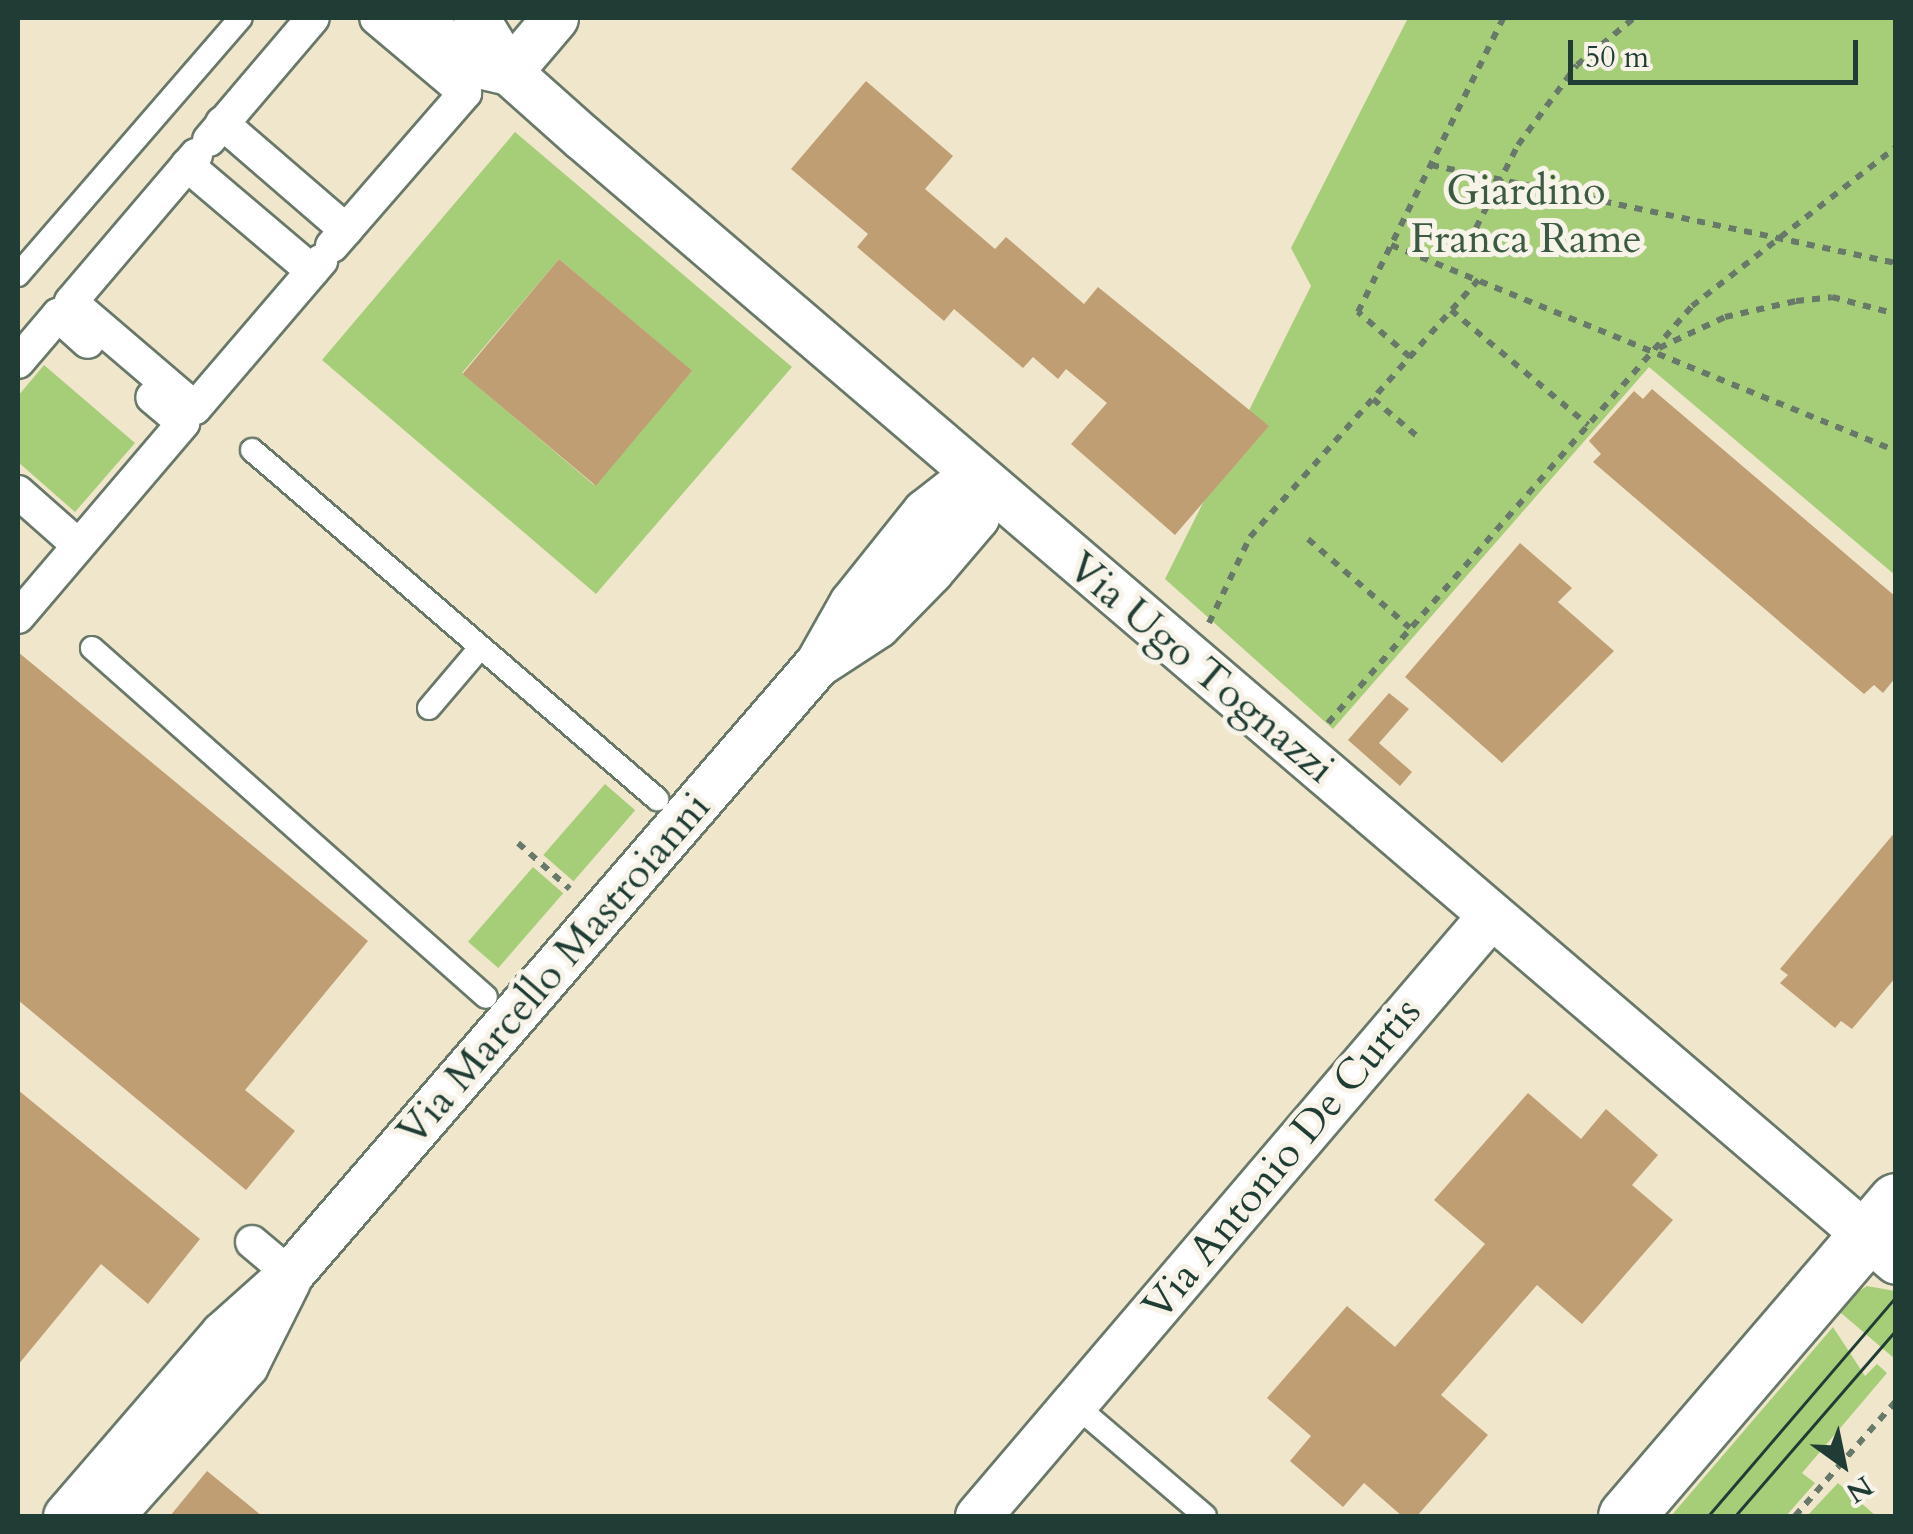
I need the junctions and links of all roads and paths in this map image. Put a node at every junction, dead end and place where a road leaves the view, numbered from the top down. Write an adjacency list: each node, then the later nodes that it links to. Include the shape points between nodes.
1 (241, 18): 19 (lane)
2 (313, 18): 10 (street)
3 (376, 18): 17 (street, via 465,93)
4 (414, 18): 9 (street, Via Ugo Tognazzi, via 470,63)
5 (476, 18): 9 (street, Via Ugo Tognazzi)
6 (555, 18): 9 (street)
7 (1503, 18): 12 (path)
8 (1634, 18): 13 (path, via 1577,65)
9 (509, 72): 31 (street, Via Ugo Tognazzi)
10 (203, 146): 17 (street); 17 (street); 17 (street, via 70,302 195,408)
11 (1896, 147): 15 (path)
12 (1431, 165): 13 (path); 16 (path)
13 (1500, 179): 14 (path); 15 (path)
14 (1476, 228)
15 (1776, 238): 18 (path); 23 (path)
16 (1391, 245): 20 (path); 24 (path, via 1358,312)
17 (328, 252)
18 (1896, 262)
19 (18, 275)
20 (1478, 280): 21 (path); 23 (path)
21 (1451, 310): 24 (path); 27 (path)
22 (1896, 314): 23 (path, via 1832,298 1777,304)
23 (1652, 352): 27 (path); 30 (path)
24 (1410, 357): 26 (path)
25 (18, 362): 34 (street, via 58,316 183,423)
26 (1373, 399): 28 (path); 39 (path, via 1250,537)
27 (1588, 425): 36 (path)
28 (1418, 437)
29 (252, 450): 38 (lane)
30 (1896, 451)
31 (982, 482): 39 (street, Via Ugo Tognazzi); 49 (street, Via Marcello Mastroianni, via 962,483 925,512 846,612 818,663)
32 (18, 492): 34 (street)
33 (1308, 539): 36 (path)
34 (78, 545): 35 (street)
35 (22, 602)
36 (1410, 628): 41 (path)
37 (92, 648): 46 (lane)
38 (480, 649): 40 (lane); 42 (lane)
39 (1192, 660): 45 (street, Via Ugo Tognazzi)
40 (429, 708)
41 (1321, 732)
42 (657, 799)
43 (518, 844): 44 (path)
44 (555, 876)
45 (1491, 915): 47 (street, Via Ugo Tognazzi); 51 (street, Via Antonio De Curtis)
46 (486, 996)
47 (1886, 1233): 56 (street)
48 (252, 1242): 49 (street)
49 (290, 1274): 52 (street, Via Marcello Mastroianni, via 210,1347); 53 (street, Via Marcello Mastroianni, via 253,1355)
50 (1896, 1401): 57 (path)
51 (1074, 1404): 54 (street, Via Antonio De Curtis); 55 (lane)
52 (66, 1516)
53 (110, 1516)
54 (978, 1516)
55 (1205, 1516)
56 (1626, 1516)
57 (1795, 1516)

